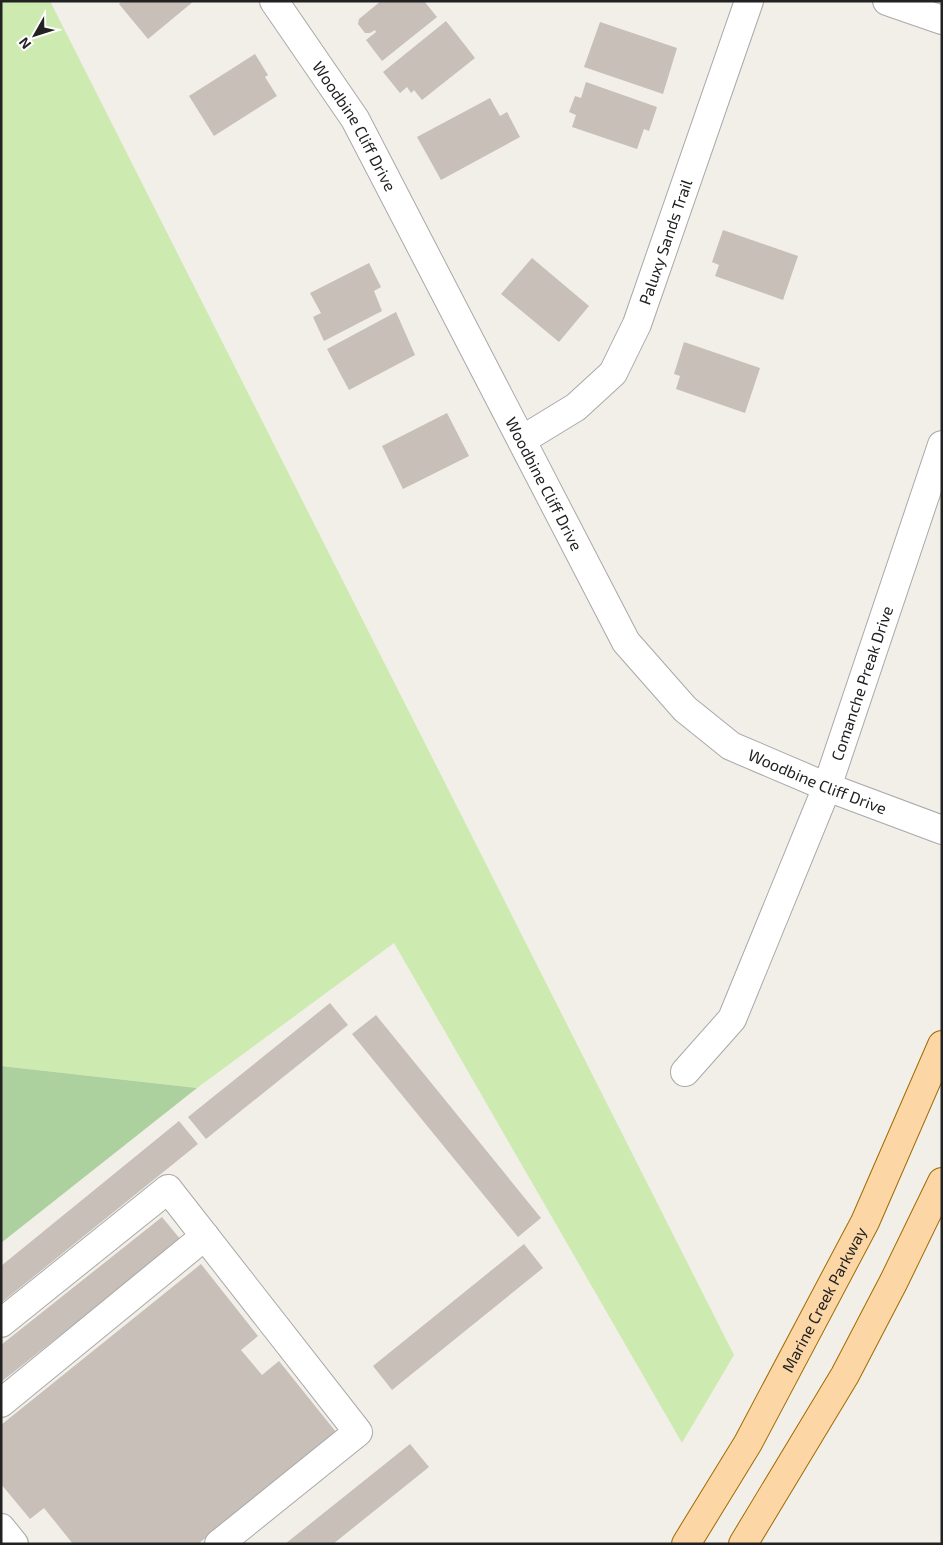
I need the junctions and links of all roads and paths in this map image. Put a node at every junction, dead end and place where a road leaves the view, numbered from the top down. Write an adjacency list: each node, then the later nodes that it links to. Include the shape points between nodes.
1 (274, 1): 5 (street, Woodbine Cliff Drive, via 355,119)
2 (749, 1): 5 (street, Paluxy Sands Trail, via 637,324 613,373 576,408)
3 (887, 1): 4 (street)
4 (942, 20)
5 (522, 440): 7 (street, Woodbine Cliff Drive, via 626,642 678,701 731,746)
6 (942, 445): 7 (street, Comanche Preak Drive)
7 (827, 787): 8 (street, Woodbine Cliff Drive); 10 (street, Comanche Preak Drive, via 732,1019)
8 (942, 830)
9 (942, 1045): 18 (main road, Marine Creek Parkway, via 865,1222 748,1443)
10 (684, 1072)
11 (942, 1182): 19 (main road, via 845,1374)
12 (205, 1236): 13 (street, via 168,1189); 14 (street); 17 (street, via 358,1432)
13 (1, 1323)
14 (1, 1403)
15 (1, 1528): 16 (street)
16 (14, 1544)
17 (219, 1544)
18 (686, 1544)
19 (743, 1544)

